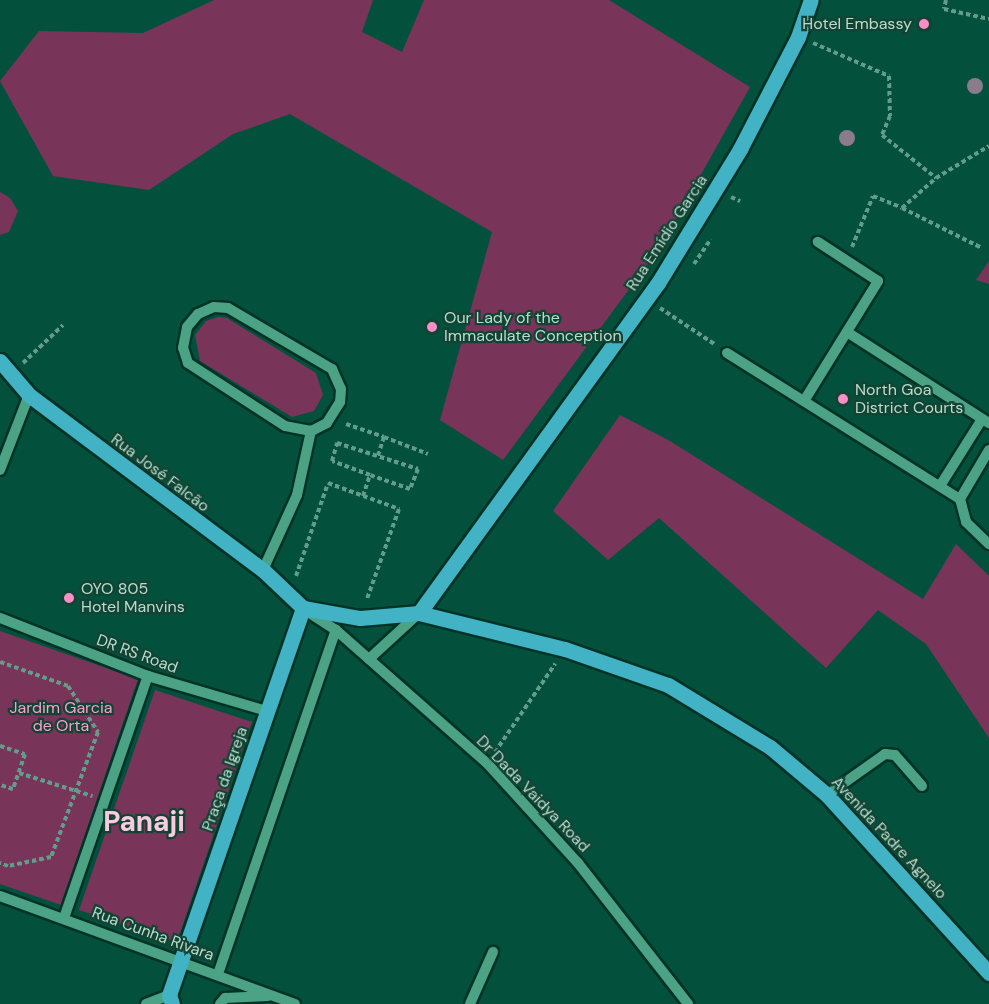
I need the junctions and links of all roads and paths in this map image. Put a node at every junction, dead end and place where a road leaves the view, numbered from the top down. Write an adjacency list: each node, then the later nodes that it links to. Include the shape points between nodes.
1 (811, 0): 11 (main road, Rua Emídio Garcia, via 798,36 740,149)
2 (946, 0): 3 (path, via 944,9)
3 (989, 19)
4 (833, 53): 6 (path, via 889,76 890,116 882,135)
5 (989, 146): 6 (path)
6 (936, 178): 7 (path)
7 (902, 208): 9 (path); 10 (path, via 873,196 852,247)
8 (818, 243): 10 (street)
9 (982, 248)
10 (854, 262): 13 (street, via 878,281)
11 (647, 300): 14 (path); 35 (main road, Rua Emídio Garcia)
12 (63, 325): 16 (path)
13 (847, 332): 18 (street); 19 (street)
14 (727, 353): 18 (street)
15 (0, 361): 16 (main road, Rua José Falcão)
16 (11, 374): 17 (main road, Rua José Falcão)
17 (29, 395): 26 (street); 32 (main road, Rua José Falcão, via 153,492)
18 (804, 401): 28 (street)
19 (985, 421): 28 (street)
20 (346, 424): 22 (path)
21 (311, 431): 21 (street, via 285,426 188,363 184,335 198,314 213,307 228,308 332,369 341,389 340,402 327,423); 32 (street, via 297,495)
22 (384, 437): 24 (path); 25 (path)
23 (989, 450): 30 (street)
24 (428, 454)
25 (378, 456): 27 (path, via 337,443 332,461); 27 (path, via 418,469 410,489)
26 (0, 470)
27 (370, 475): 29 (path)
28 (940, 486): 30 (street)
29 (363, 496): 33 (path, via 328,483); 37 (path, via 399,509)
30 (960, 499): 31 (street, via 966,522)
31 (989, 544)
32 (263, 570): 33 (main road, Rua José Falcão)
33 (290, 594): 34 (main road, Rua José Falcão)
34 (303, 608): 37 (main road); 38 (street, Dr Dada Vaidya Road); 43 (main road, Praça da Igreja)
35 (419, 613): 37 (main road); 39 (main road, Avenida Padre Agnelo); 40 (street, Rua Emídio Garcia)
36 (0, 618): 42 (street, DR RS Road)
37 (360, 618)
38 (336, 630): 40 (street, Dr Dada Vaidya Road); 58 (street)
39 (565, 649): 45 (path); 50 (main road, Avenida Padre Agnelo, via 668,685 770,747)
40 (369, 659): 45 (street, Dr Dada Vaidya Road)
41 (0, 662): 49 (path, via 68,686 98,732)
42 (148, 676): 43 (street, DR RS Road); 54 (street)
43 (267, 711): 56 (main road, Praça da Igreja)
44 (0, 746): 46 (path, via 25,754)
45 (487, 763): 65 (street, Dr Dada Vaidya Road, via 578,862)
46 (19, 773): 47 (path, via 13,789); 49 (path)
47 (0, 784)
48 (922, 786): 50 (street, via 895,755 885,754)
49 (77, 791): 51 (path); 52 (path, via 51,857 8,866)
50 (827, 795): 57 (main road, Avenida Padre Agnelo)
51 (98, 798)
52 (0, 863)
53 (0, 896): 54 (street, Rua Cunha Rivara)
54 (64, 918): 56 (street, Rua Cunha Rivara)
55 (493, 952): 64 (street)
56 (182, 962): 58 (street, Rua Cunha Rivara); 60 (main road, Praça da Igreja)
57 (989, 973)
58 (218, 974): 59 (street, Rua Cunha Rivara)
59 (276, 996): 62 (street, via 225,998); 63 (street, Rua Cunha Rivara)
60 (170, 999): 61 (street)
61 (146, 1004)
62 (220, 1004)
63 (295, 1004)
64 (470, 1004)
65 (688, 1004)

